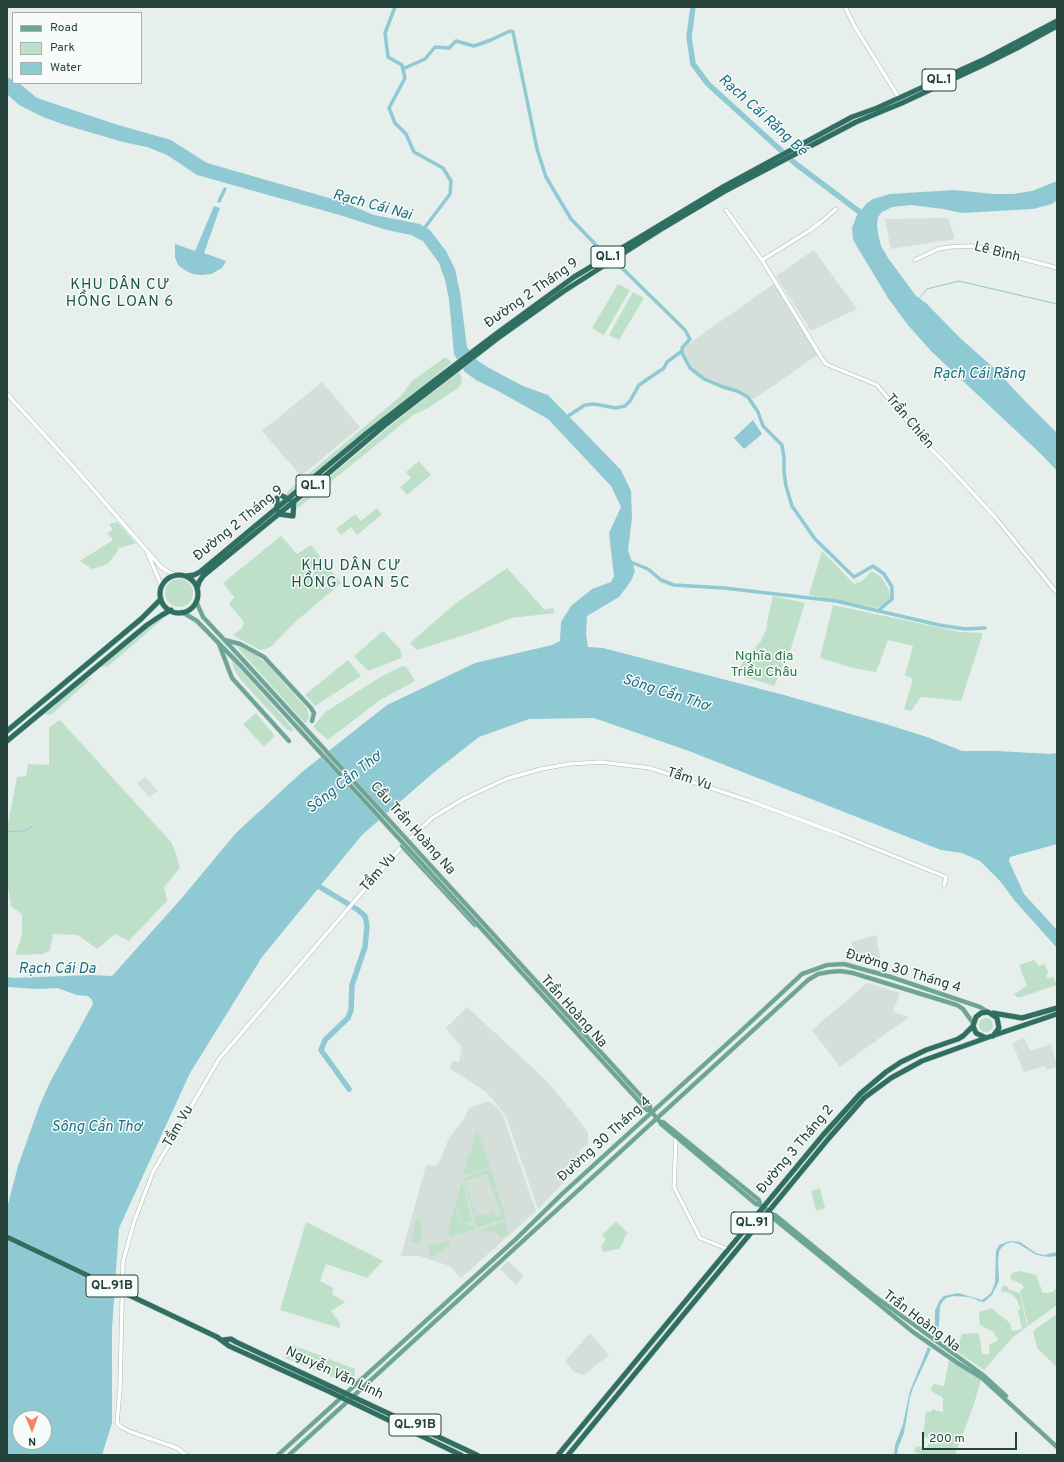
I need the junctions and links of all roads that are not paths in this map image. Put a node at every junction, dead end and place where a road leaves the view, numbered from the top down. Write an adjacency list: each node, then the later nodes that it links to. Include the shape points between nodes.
1 (846, 7): 5 (street, via 855,27)
2 (1057, 21): 4 (highway, Đường 2 Tháng 9 / QL.1)
3 (1057, 26): 4 (highway, Đường 2 Tháng 9 / QL.1)
4 (1025, 41): 5 (highway, Đường 2 Tháng 9 / QL.1); 6 (highway, Đường 2 Tháng 9 / QL.1, via 983,66 856,122)
5 (899, 98): 6 (highway, Đường 2 Tháng 9 / QL.1, via 852,117)
6 (724, 189): 13 (highway, Đường 2 Tháng 9 / QL.1, via 574,277 368,433)
7 (836, 208): 9 (street, via 809,231)
8 (726, 210): 9 (street, Trần Chiên)
9 (762, 260): 20 (street, Trần Chiên, via 826,364 877,385 929,447 994,517)
10 (915, 260): 11 (street, Lê Bình, via 938,249 971,246)
11 (1057, 268)
12 (7, 394): 15 (street)
13 (292, 500): 14 (highway, Đường 2 Tháng 9 / QL.1); 14 (highway, via 279,496); 14 (highway, via 293,516)
14 (278, 512): 17 (highway, Đường 2 Tháng 9 / QL.1, via 200,572 194,576); 19 (highway, Đường 2 Tháng 9 / QL.1, via 203,576)
15 (145, 547): 16 (street, via 164,569); 18 (street)
16 (176, 576): 17 (highway); 18 (highway, via 168,579)
17 (186, 576): 19 (highway)
18 (162, 587): 21 (highway)
19 (198, 589): 22 (highway)
20 (1057, 593)
21 (161, 599): 23 (highway); 28 (highway, via 141,619)
22 (196, 601): 24 (highway, via 191,609); 25 (main road, via 203,617)
23 (170, 610): 24 (highway); 29 (highway, via 146,625)
24 (182, 612): 26 (main road, via 197,621)
25 (225, 640): 27 (main road, via 240,644 264,657 312,708); 34 (main road, Cầu Trần Hoàng Na, bridge)
26 (219, 644): 30 (main road, via 232,678); 34 (main road, Cầu Trần Hoàng Na, bridge)
27 (312, 721)
28 (7, 731)
29 (7, 741)
30 (289, 741)
31 (408, 840): 32 (street, Tầm Vu); 33 (street, Tầm Vu, via 432,818 463,799 506,779 570,764 601,762 650,768 750,801 946,877); 34 (main road, via 484,922)
32 (402, 846): 34 (main road, via 478,928); 69 (street, Tầm Vu, via 219,1059 153,1172 134,1222 123,1262 117,1422 131,1432 177,1448)
33 (944, 886)
34 (483, 926): 43 (main road, Trần Hoàng Na)
35 (891, 977): 36 (main road); 38 (main road, Đường 30 Tháng 4, via 980,1007); 43 (main road, Đường 30 Tháng 4, via 833,963 802,974)
36 (889, 983): 40 (main road, Đường 30 Tháng 4, via 957,1004); 44 (main road, Đường 30 Tháng 4, via 840,971 818,974 808,980)
37 (1057, 1008): 38 (highway, via 1022,1018)
38 (990, 1013): 40 (highway, QL.91, via 978,1014); 41 (highway, via 997,1018 999,1025 998,1031)
39 (1057, 1014): 41 (highway, QL.91)
40 (973, 1025): 42 (highway, via 976,1033); 46 (highway, Đường 3 Tháng 2 / QL.91, via 958,1039 901,1062 860,1094)
41 (992, 1036): 42 (highway, QL.91)
42 (986, 1038): 47 (highway, Đường 3 Tháng 2 / QL.91, via 917,1064 891,1078 864,1098)
43 (652, 1111): 44 (main road, Trần Hoàng Na); 49 (main road, Đường 30 Tháng 4)
44 (659, 1120): 45 (main road, Trần Hoàng Na); 46 (main road, Trần Hoàng Na, via 759,1200); 50 (main road, Đường 30 Tháng 4)
45 (676, 1137): 46 (main road, Trần Hoàng Na, via 756,1204); 51 (street, via 674,1187 700,1238)
46 (762, 1206): 47 (main road, Trần Hoàng Na); 51 (highway, Đường 3 Tháng 2 / QL.91)
47 (770, 1213): 54 (main road, Trần Hoàng Na, via 776,1215 868,1292); 56 (main road, Trần Hoàng Na, via 860,1290); 60 (highway, Đường 3 Tháng 2 / QL.91)
48 (7, 1236): 55 (highway, Nguyễn Văn Linh / QL.91B, bridge)
49 (516, 1238): 50 (main road); 52 (main road, Đường 30 Tháng 4)
50 (520, 1243): 53 (main road, Đường 30 Tháng 4)
51 (730, 1250): 59 (highway, Đường 3 Tháng 2 / QL.91)
52 (417, 1328): 53 (main road); 63 (main road, Đường 30 Tháng 4)
53 (422, 1332): 64 (main road, Đường 30 Tháng 4)
54 (928, 1336): 56 (main road); 57 (main road, Trần Hoàng Na)
55 (223, 1340): 63 (highway, Nguyễn Văn Linh / QL.91B, via 231,1340); 65 (highway, Nguyễn Văn Linh / QL.91B, via 229,1346)
56 (925, 1341): 58 (main road, Trần Hoàng Na)
57 (935, 1342): 58 (main road); 67 (main road, Trần Hoàng Na, via 994,1385)
58 (933, 1347): 68 (main road, Trần Hoàng Na, via 982,1378)
59 (637, 1360): 60 (highway); 61 (highway, Đường 3 Tháng 2 / QL.91)
60 (643, 1364): 62 (highway, Đường 3 Tháng 2 / QL.91)
61 (628, 1371): 62 (highway); 74 (highway, Đường 3 Tháng 2 / QL.91)
62 (634, 1375): 75 (highway, Đường 3 Tháng 2 / QL.91)
63 (346, 1392): 64 (highway, Nguyễn Văn Linh / QL.91B); 65 (main road, Đường 30 Tháng 4)
64 (352, 1396): 66 (main road, Đường 30 Tháng 4); 73 (highway, Nguyễn Văn Linh / QL.91B)
65 (340, 1397): 66 (highway, Nguyễn Văn Linh / QL.91B); 70 (main road, Đường 30 Tháng 4)
66 (347, 1401): 71 (main road, Đường 30 Tháng 4); 72 (highway, Nguyễn Văn Linh / QL.91B)
67 (1057, 1444)
68 (1057, 1448)
69 (186, 1455)
70 (278, 1455)
71 (289, 1455)
72 (461, 1455)
73 (477, 1455)
74 (558, 1455)
75 (568, 1455)

